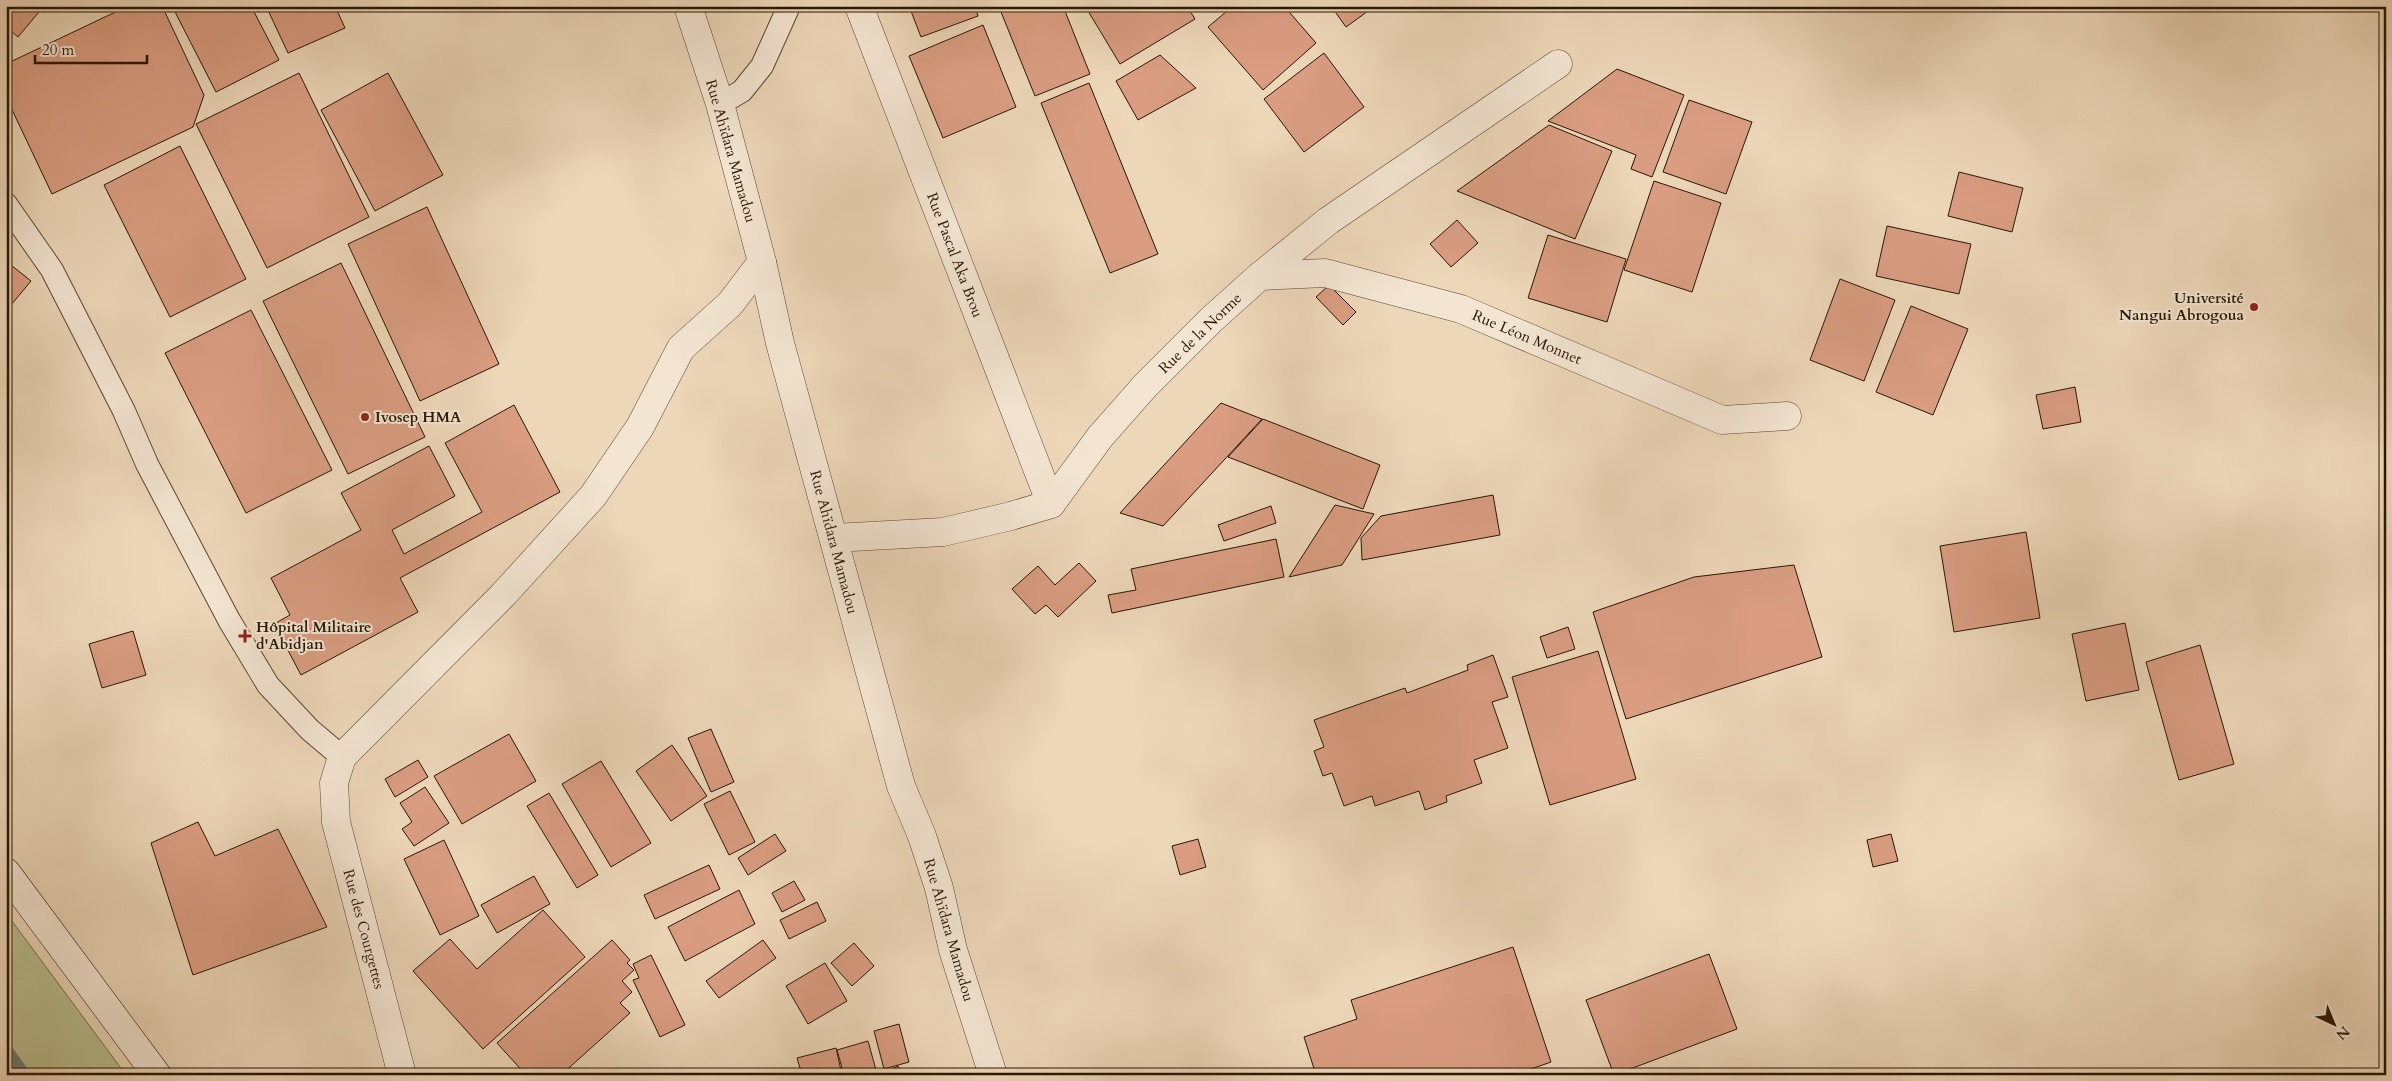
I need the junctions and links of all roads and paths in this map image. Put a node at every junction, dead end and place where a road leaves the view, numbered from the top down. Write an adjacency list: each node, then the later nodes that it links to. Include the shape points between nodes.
1 (688, 6): 5 (street, Rue Ahïdara Mamadou)
2 (789, 6): 5 (lane, via 762,66 742,91)
3 (859, 6): 10 (street, Rue Pascal Aka Brou)
4 (1558, 64): 8 (street, Rue de la Norme, via 1328,221)
5 (720, 104): 7 (street, Rue Ahïdara Mamadou)
6 (6, 204): 12 (lane, via 60,286 229,620 268,685 310,730)
7 (762, 262): 11 (street, Rue Ahïdara Mamadou, via 780,342); 12 (street, via 730,304 681,348 640,427 593,496 503,595)
8 (1260, 276): 9 (street, Rue Léon Monnet, via 1325,272 1462,308 1722,420); 10 (street, Rue de la Norme, via 1145,386 1100,437)
9 (1787, 416)
10 (1051, 504): 11 (street, via 943,532)
11 (834, 538): 16 (street, Rue Ahïdara Mamadou, via 901,786 939,888 953,950)
12 (342, 757): 15 (street, Rue des Courgettes, via 334,783 336,822)
13 (6, 872): 14 (street)
14 (158, 1075)
15 (402, 1075)
16 (993, 1075)

